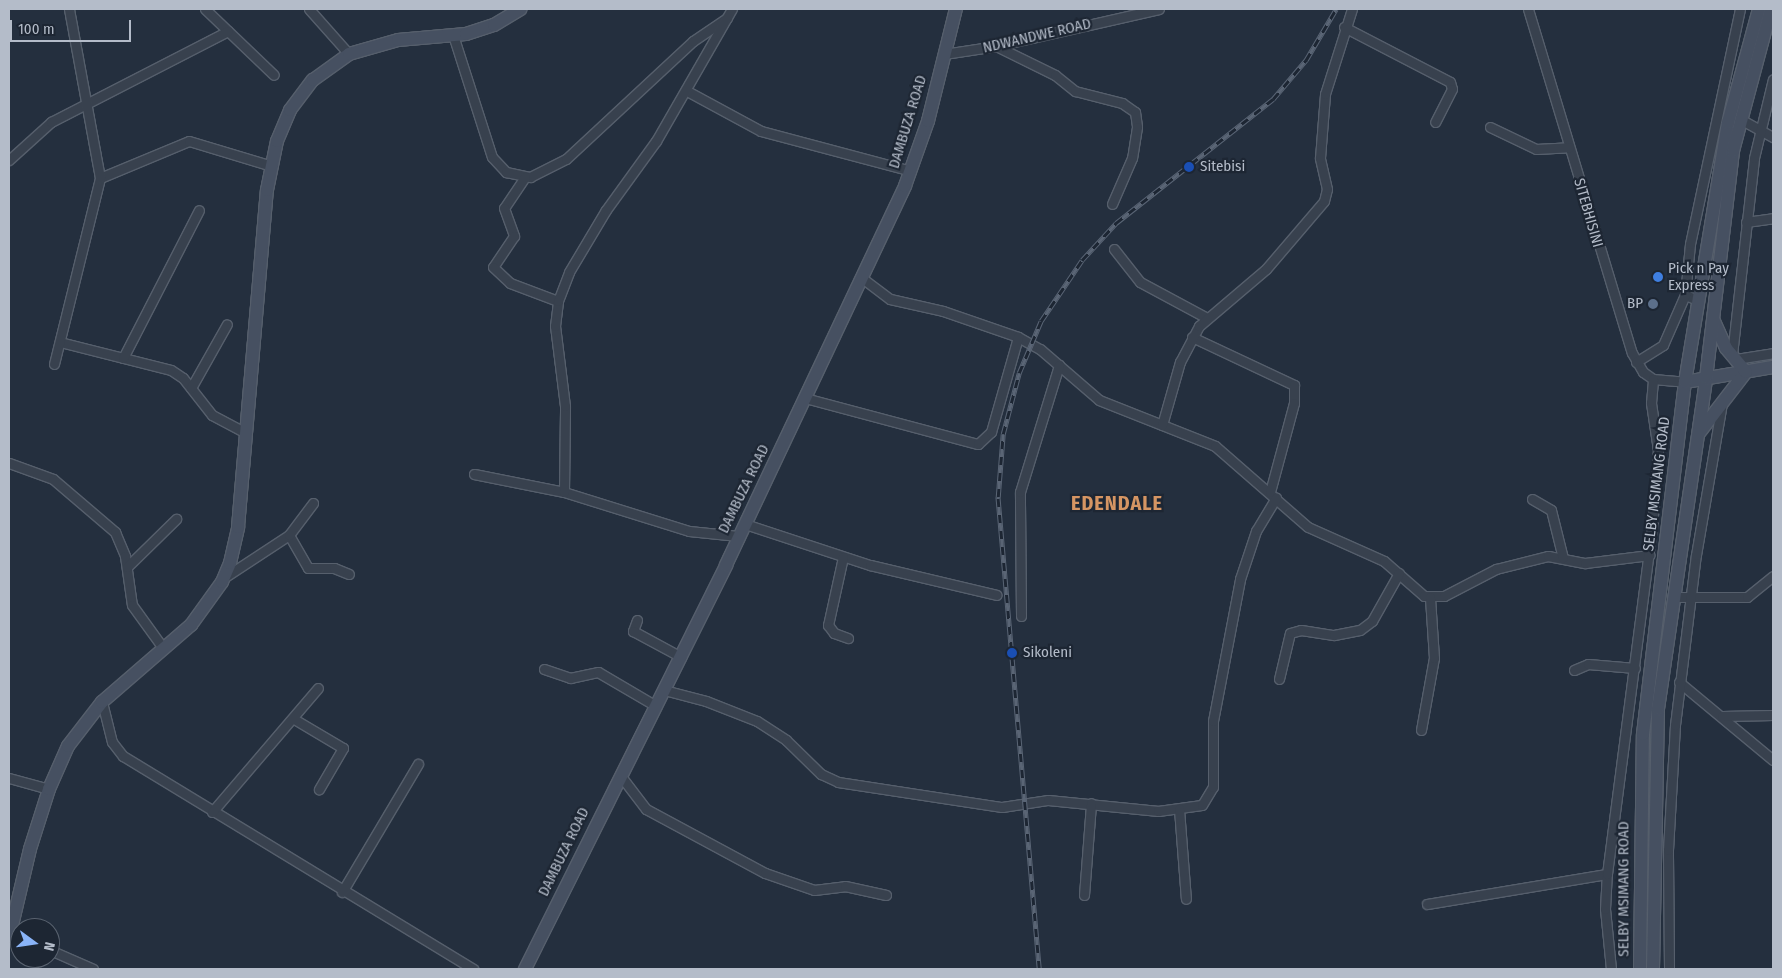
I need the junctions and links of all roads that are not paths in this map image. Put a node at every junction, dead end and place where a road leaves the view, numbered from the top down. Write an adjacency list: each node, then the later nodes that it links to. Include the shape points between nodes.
1 (69, 9): 22 (street)
2 (205, 9): 14 (street)
3 (309, 9): 17 (street)
4 (521, 9): 15 (street, via 486,28)
5 (732, 9): 12 (street)
6 (956, 9): 18 (street, DAMBUZA ROAD)
7 (1159, 9): 16 (street, NDWANDWE ROAD)
8 (1352, 9): 13 (street)
9 (1528, 9): 28 (street, SITEBHISINI)
10 (1740, 9): 40 (street, via 1704,172)
11 (1768, 11): 23 (street, SELBY MSIMANG ROAD); 41 (street, SELBY MSIMANG ROAD, via 1728,123)
12 (727, 18): 21 (street); 32 (street, via 693,41 566,159 543,174)
13 (1344, 27): 24 (street, via 1450,82 1452,90); 43 (street, via 1325,94 1320,158 1327,190 1324,201 1266,269)
14 (228, 30): 19 (street); 22 (street)
15 (453, 35): 17 (street, via 398,40); 32 (street, via 492,157 506,172)
16 (996, 46): 18 (street, NDWANDWE ROAD); 34 (street, via 1055,75 1076,91 1122,103 1135,112 1137,127 1132,158)
17 (349, 54): 30 (street, via 299,95 282,125)
18 (944, 54): 31 (street, DAMBUZA ROAD, via 928,121)
19 (274, 75)
20 (1773, 79): 26 (street)
21 (687, 91): 31 (street, via 761,131); 42 (street, via 606,210 569,272)
22 (86, 105): 29 (street, via 51,122); 33 (street)
23 (1740, 119): 26 (street); 44 (street, SELBY MSIMANG ROAD)
24 (1435, 122)
25 (1490, 127): 28 (street, via 1536,149)
26 (1759, 132): 27 (street); 37 (street)
27 (1773, 136)
28 (1569, 147): 52 (street, SITEBHISINI, via 1620,322)
29 (9, 160)
30 (272, 166): 33 (street, via 189,140); 64 (street)
31 (911, 171): 39 (street, DAMBUZA ROAD)
32 (525, 177): 42 (street, via 504,208 514,236 493,267 510,283)
33 (100, 178): 48 (street)
34 (1112, 204)
35 (199, 210): 51 (street)
36 (1773, 218): 37 (street)
37 (1746, 222): 50 (street)
38 (1114, 249): 43 (street, via 1140,282)
39 (862, 278): 46 (street, via 890,299 943,311); 61 (street, DAMBUZA ROAD)
40 (1685, 295): 41 (street); 52 (street, via 1663,345)
41 (1698, 300): 59 (street, SELBY MSIMANG ROAD)
42 (558, 301): 68 (street, via 555,326 565,406)
43 (1207, 318): 47 (street)
44 (1713, 318): 50 (street); 57 (street, SELBY MSIMANG ROAD)
45 (227, 324): 60 (street)
46 (1018, 337): 54 (street); 61 (street, via 991,432 978,444)
47 (1192, 337): 63 (street, via 1180,362); 69 (street, via 1294,385 1294,403)
48 (60, 342): 51 (street); 53 (street)
49 (1773, 353): 50 (street)
50 (1734, 357): 56 (street)
51 (123, 358): 60 (street, via 172,370)
52 (1636, 362): 58 (street, SITEBHISINI)
53 (54, 364)
54 (1059, 365): 63 (street, via 1099,400); 88 (street, via 1020,492)
55 (1773, 367): 56 (street)
56 (1746, 372): 57 (street); 62 (street)
57 (1706, 378): 59 (street); 65 (street, SELBY MSIMANG ROAD)
58 (1653, 379): 59 (street); 76 (street, via 1652,403 1658,450)
59 (1685, 382): 127 (street, SELBY MSIMANG ROAD, via 1643,734)
60 (191, 388): 64 (street, via 212,415)
61 (805, 398): 73 (street, DAMBUZA ROAD)
62 (1722, 401): 65 (street); 87 (street)
63 (1162, 425): 69 (street, via 1215,446)
64 (246, 433): 82 (street, via 238,527)
65 (1698, 434): 86 (street, SELBY MSIMANG ROAD)
66 (9, 463): 79 (street, via 52,480 106,522 119,540)
67 (474, 474): 68 (street)
68 (564, 492): 75 (street, via 689,531)
69 (1273, 495): 80 (street, via 1308,527 1376,557); 113 (street, via 1247,554 1229,626 1214,721 1212,794 1202,805)
70 (1532, 499): 78 (street, via 1551,510)
71 (313, 503): 74 (street)
72 (176, 519): 79 (street)
73 (746, 524): 75 (street, DAMBUZA ROAD); 77 (street)
74 (289, 535): 81 (street, via 308,568 334,568); 82 (street)
75 (738, 536): 92 (street, DAMBUZA ROAD)
76 (1650, 555): 78 (street, via 1585,563); 93 (street)
77 (843, 557): 84 (street); 90 (street, via 828,625 834,633)
78 (1563, 558): 85 (street, via 1548,556 1496,569 1444,596)
79 (127, 567): 91 (street, via 132,605)
80 (1399, 572): 85 (street); 96 (street, via 1372,621 1360,630 1334,635 1300,630 1290,633)
81 (349, 574)
82 (225, 576): 91 (street, via 191,624)
83 (1773, 576): 87 (street, via 1747,597)
84 (997, 595)
85 (1430, 597): 105 (street, via 1434,648)
86 (1674, 597): 87 (street); 128 (street, SELBY MSIMANG ROAD, via 1656,732)
87 (1690, 597): 97 (street)
88 (1021, 616)
89 (637, 620): 92 (street, via 633,631)
90 (848, 638)
91 (163, 648): 100 (street)
92 (680, 657): 99 (street, DAMBUZA ROAD)
93 (1634, 668): 95 (street, via 1588,664); 115 (street)
94 (544, 669): 101 (street, via 570,678 598,672)
95 (1574, 670)
96 (1279, 679)
97 (1679, 682): 103 (street); 129 (street, via 1670,792)
98 (318, 688): 104 (street)
99 (664, 690): 101 (street, DAMBUZA ROAD); 112 (street, via 706,701 757,721 786,740 821,774 838,782 994,806 1048,800)
100 (102, 702): 110 (street, via 68,746); 114 (street, via 116,749)
101 (656, 706): 108 (street, DAMBUZA ROAD)
102 (1773, 715): 103 (street)
103 (1722, 716): 106 (street)
104 (294, 719): 111 (street, via 343,748); 114 (street)
105 (1421, 730)
106 (1773, 760)
107 (418, 764): 116 (street)
108 (620, 775): 117 (street, via 646,809 747,864 808,889 845,886); 125 (street, DAMBUZA ROAD)
109 (9, 778): 110 (street)
110 (49, 789): 121 (street)
111 (319, 789)
112 (1091, 803): 113 (street, via 1158,811); 118 (street)
113 (1179, 809): 119 (street)
114 (212, 812): 116 (street)
115 (1607, 874): 120 (street); 126 (street, via 1605,909)
116 (342, 892): 124 (street)
117 (886, 895)
118 (1084, 895)
119 (1186, 899)
120 (1427, 904)
121 (18, 918)
122 (60, 955): 123 (street)
123 (92, 969)
124 (473, 969)
125 (526, 969)
126 (1611, 969)
127 (1640, 969)
128 (1653, 969)
129 (1669, 969)

